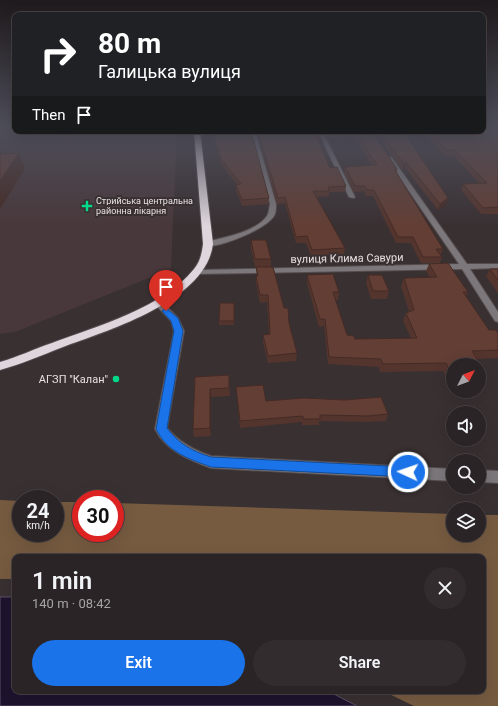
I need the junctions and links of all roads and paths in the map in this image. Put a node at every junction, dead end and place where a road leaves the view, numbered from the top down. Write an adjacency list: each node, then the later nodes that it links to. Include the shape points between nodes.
1 (200, 160): 6 (highway)
2 (261, 160): 6 (street, via 273,204 272,215 254,230)
3 (334, 160): 5 (street)
4 (391, 160): 8 (street)
5 (352, 197)
6 (208, 244): 9 (highway, via 206,257)
7 (498, 266): 8 (street, вулиця Клима Савури)
8 (465, 267): 9 (street, вулиця Клима Савури); 11 (street)
9 (197, 272): 10 (highway, via 179,289)
10 (157, 302): 12 (highway, via 101,329); 13 (street, via 175,320 179,331 161,429 172,443 190,455 211,462)
11 (498, 319)
12 (0, 366)
13 (446, 475)
14 (486, 476): 15 (street)
15 (498, 477)

